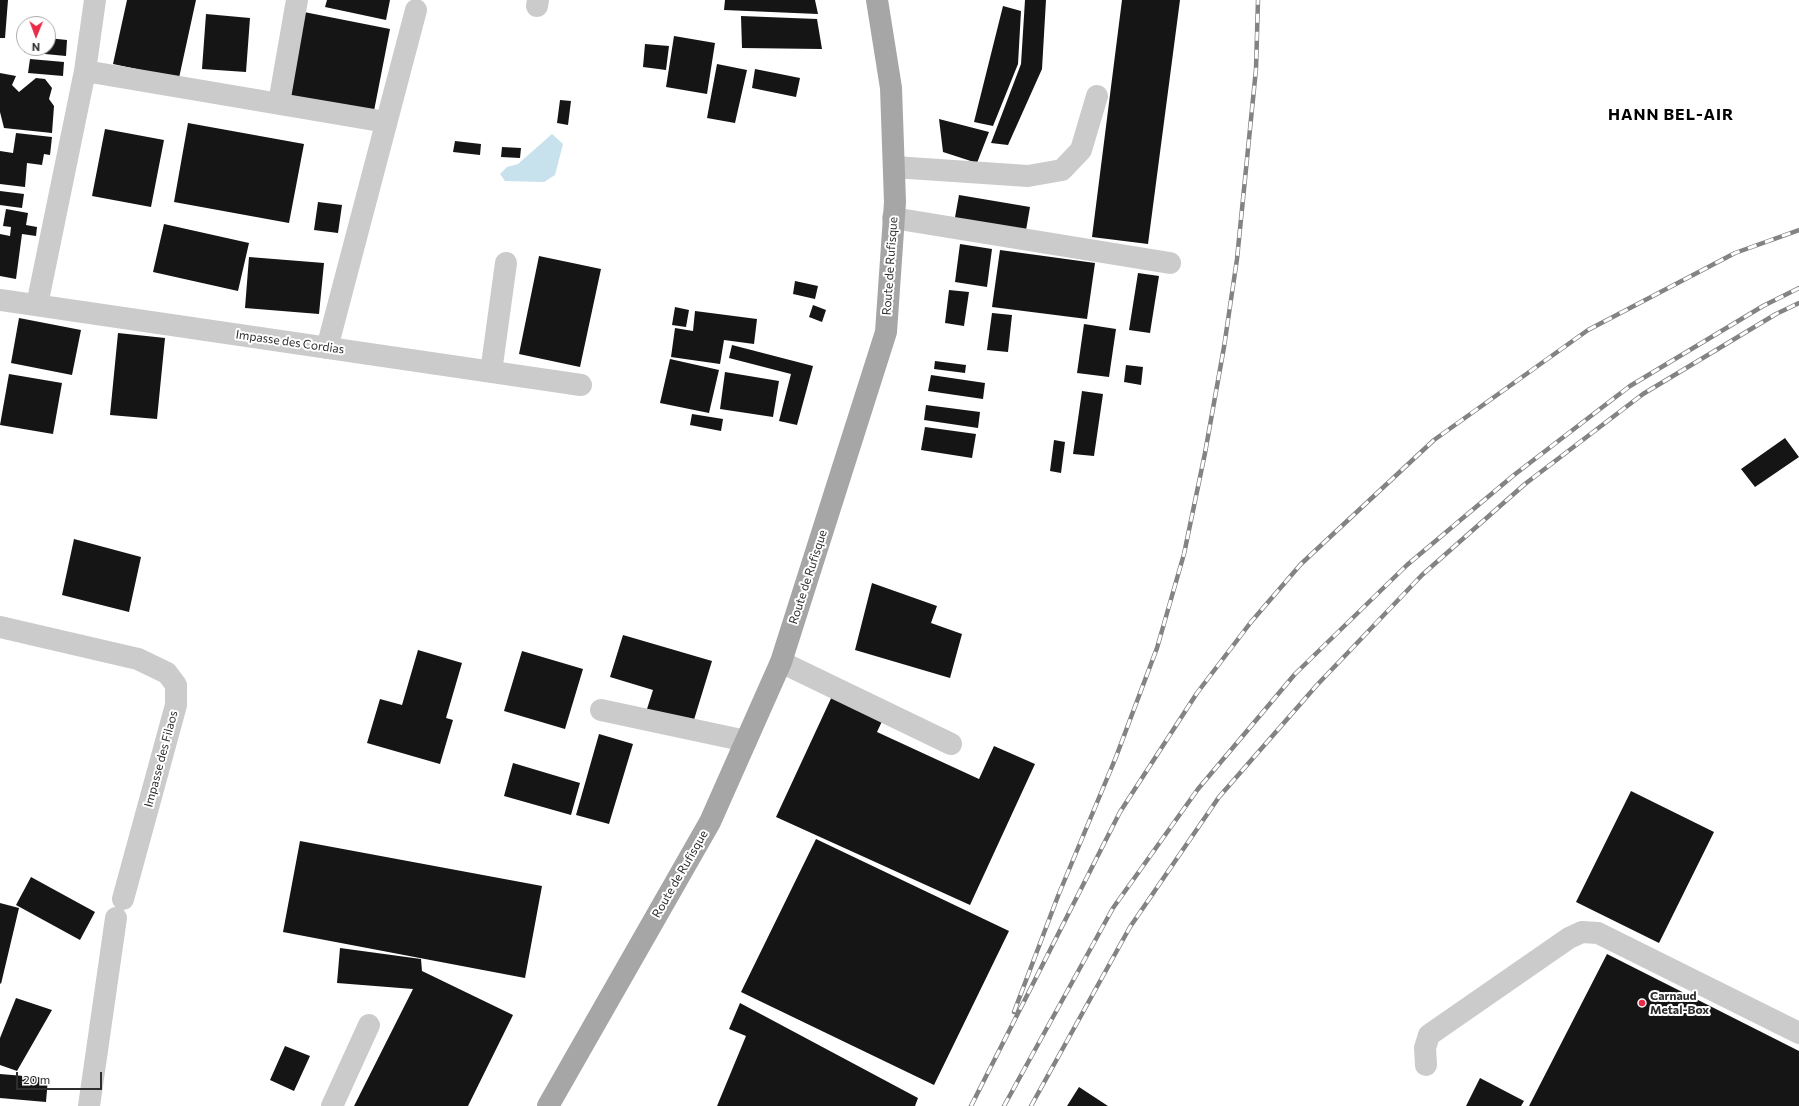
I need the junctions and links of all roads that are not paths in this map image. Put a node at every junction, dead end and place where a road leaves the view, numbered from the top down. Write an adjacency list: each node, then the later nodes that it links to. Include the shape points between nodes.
1 (95, 0): 5 (street)
2 (297, 0): 7 (street)
3 (877, 0): 9 (main road, Route de Rufisque, via 891,88)
4 (416, 10): 8 (street)
5 (85, 71): 7 (street); 14 (street)
6 (1097, 96): 9 (street, via 1081,150 1062,170 1028,176)
7 (278, 104): 8 (street)
8 (386, 122): 15 (street)
9 (894, 167): 10 (main road, Route de Rufisque)
10 (893, 218): 12 (street); 19 (main road, Route de Rufisque, via 886,332)
11 (506, 263): 16 (street)
12 (1170, 263)
13 (1, 304): 14 (street, Impasse des Cordias)
14 (37, 305): 15 (street, Impasse des Cordias)
15 (327, 348): 16 (street, Impasse des Cordias)
16 (491, 372): 17 (street, Impasse des Cordias)
17 (581, 385)
18 (0, 627): 26 (street, Impasse des Filaos, via 138,658 167,673 176,685 176,704 119,909)
19 (781, 662): 21 (main road, Route de Rufisque); 22 (street)
20 (601, 710): 21 (street)
21 (746, 741): 28 (main road, Route de Rufisque, via 710,822)
22 (951, 744)
23 (369, 1025): 27 (street)
24 (1799, 1033): 25 (street, via 1598,932 1582,932 1569,938 1429,1035 1425,1048)
25 (1426, 1065)
26 (89, 1106)
27 (332, 1106)
28 (548, 1106)

